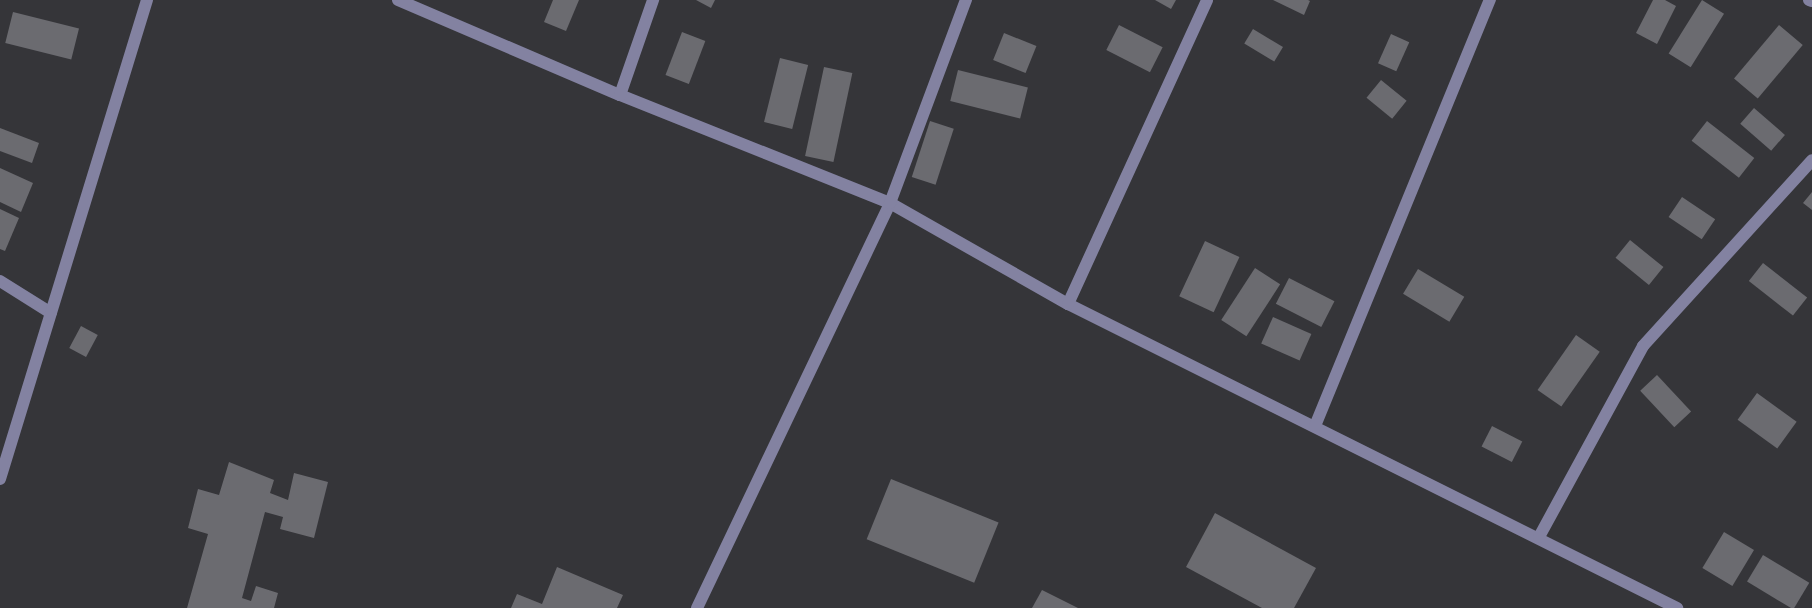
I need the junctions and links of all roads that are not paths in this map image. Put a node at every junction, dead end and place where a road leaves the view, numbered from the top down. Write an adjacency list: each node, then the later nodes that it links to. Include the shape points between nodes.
1 (147, 0): 12 (street)
2 (399, 0): 7 (street)
3 (652, 0): 7 (street)
4 (966, 0): 9 (street)
5 (1207, 0): 11 (street)
6 (1490, 0): 13 (street)
7 (620, 95): 9 (street)
8 (1812, 160): 15 (street, via 1643,346)
9 (890, 203): 11 (street); 16 (street)
10 (0, 281): 12 (street)
11 (1068, 304): 13 (street)
12 (51, 314): 14 (street)
13 (1315, 426): 15 (street)
14 (0, 479)
15 (1539, 537): 17 (street)
16 (696, 608)
17 (1677, 608)

